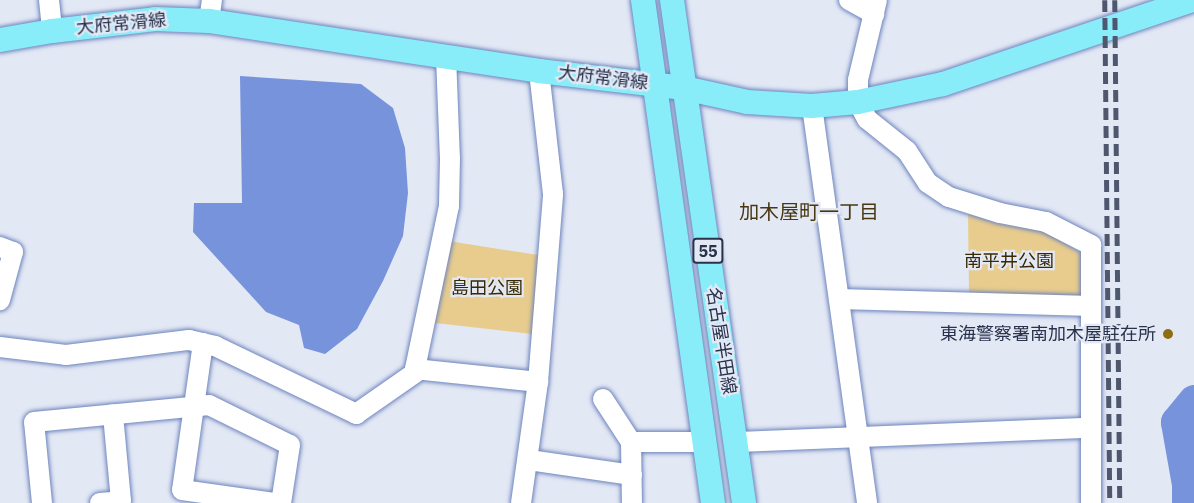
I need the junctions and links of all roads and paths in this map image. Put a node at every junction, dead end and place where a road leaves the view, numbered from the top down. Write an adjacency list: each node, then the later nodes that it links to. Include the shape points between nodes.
1 (49, 0): 8 (street)
2 (643, 0): 12 (main road, 名古屋半田線 / 55)
3 (672, 0): 13 (main road, 名古屋半田線 / 55)
4 (849, 0): 6 (street)
5 (1193, 0): 14 (main road, 大府常滑線, via 943,84)
6 (875, 7): 14 (street, via 858,80)
7 (210, 11): 8 (main road, 大府常滑線); 10 (main road, 大府常滑線)
8 (52, 31): 9 (main road, 大府常滑線)
9 (0, 40)
10 (446, 56): 11 (main road, 大府常滑線); 22 (street, via 449,206 415,369)
11 (539, 71): 12 (main road, 大府常滑線); 23 (street, via 554,194)
12 (655, 85): 13 (main road, 大府常滑線); 30 (main road, 名古屋半田線 / 55)
13 (684, 88): 15 (main road, 大府常滑線, via 747,102); 31 (main road, 名古屋半田線 / 55)
14 (858, 102): 15 (main road, 大府常滑線); 19 (street, via 867,119 907,151 928,183 949,197 1046,222 1091,245)
15 (812, 106): 17 (street)
16 (0, 247): 18 (street, via 13,252)
17 (839, 299): 19 (street); 28 (street)
18 (0, 300)
19 (1091, 306): 27 (street)
20 (203, 343): 21 (street, via 189,340 66,355); 22 (street, via 356,414); 25 (street)
21 (0, 346)
22 (420, 370): 23 (street)
23 (538, 382): 32 (street)
24 (603, 399): 29 (street)
25 (194, 405): 26 (street); 36 (street, via 182,490); 37 (street, via 209,405 290,445)
26 (113, 414): 34 (street, via 34,422); 35 (street, via 121,501)
27 (1091, 428): 28 (street); 43 (street)
28 (858, 437): 31 (street); 42 (street)
29 (631, 442): 30 (street); 33 (street)
30 (704, 442): 40 (main road, 名古屋半田線 / 55)
31 (736, 442): 41 (main road, 名古屋半田線 / 55)
32 (529, 460): 33 (street); 38 (street)
33 (632, 475): 39 (street)
34 (42, 503)
35 (100, 503)
36 (274, 503)
37 (281, 503)
38 (521, 503)
39 (632, 503)
40 (713, 503)
41 (744, 503)
42 (867, 503)
43 (1091, 503)

